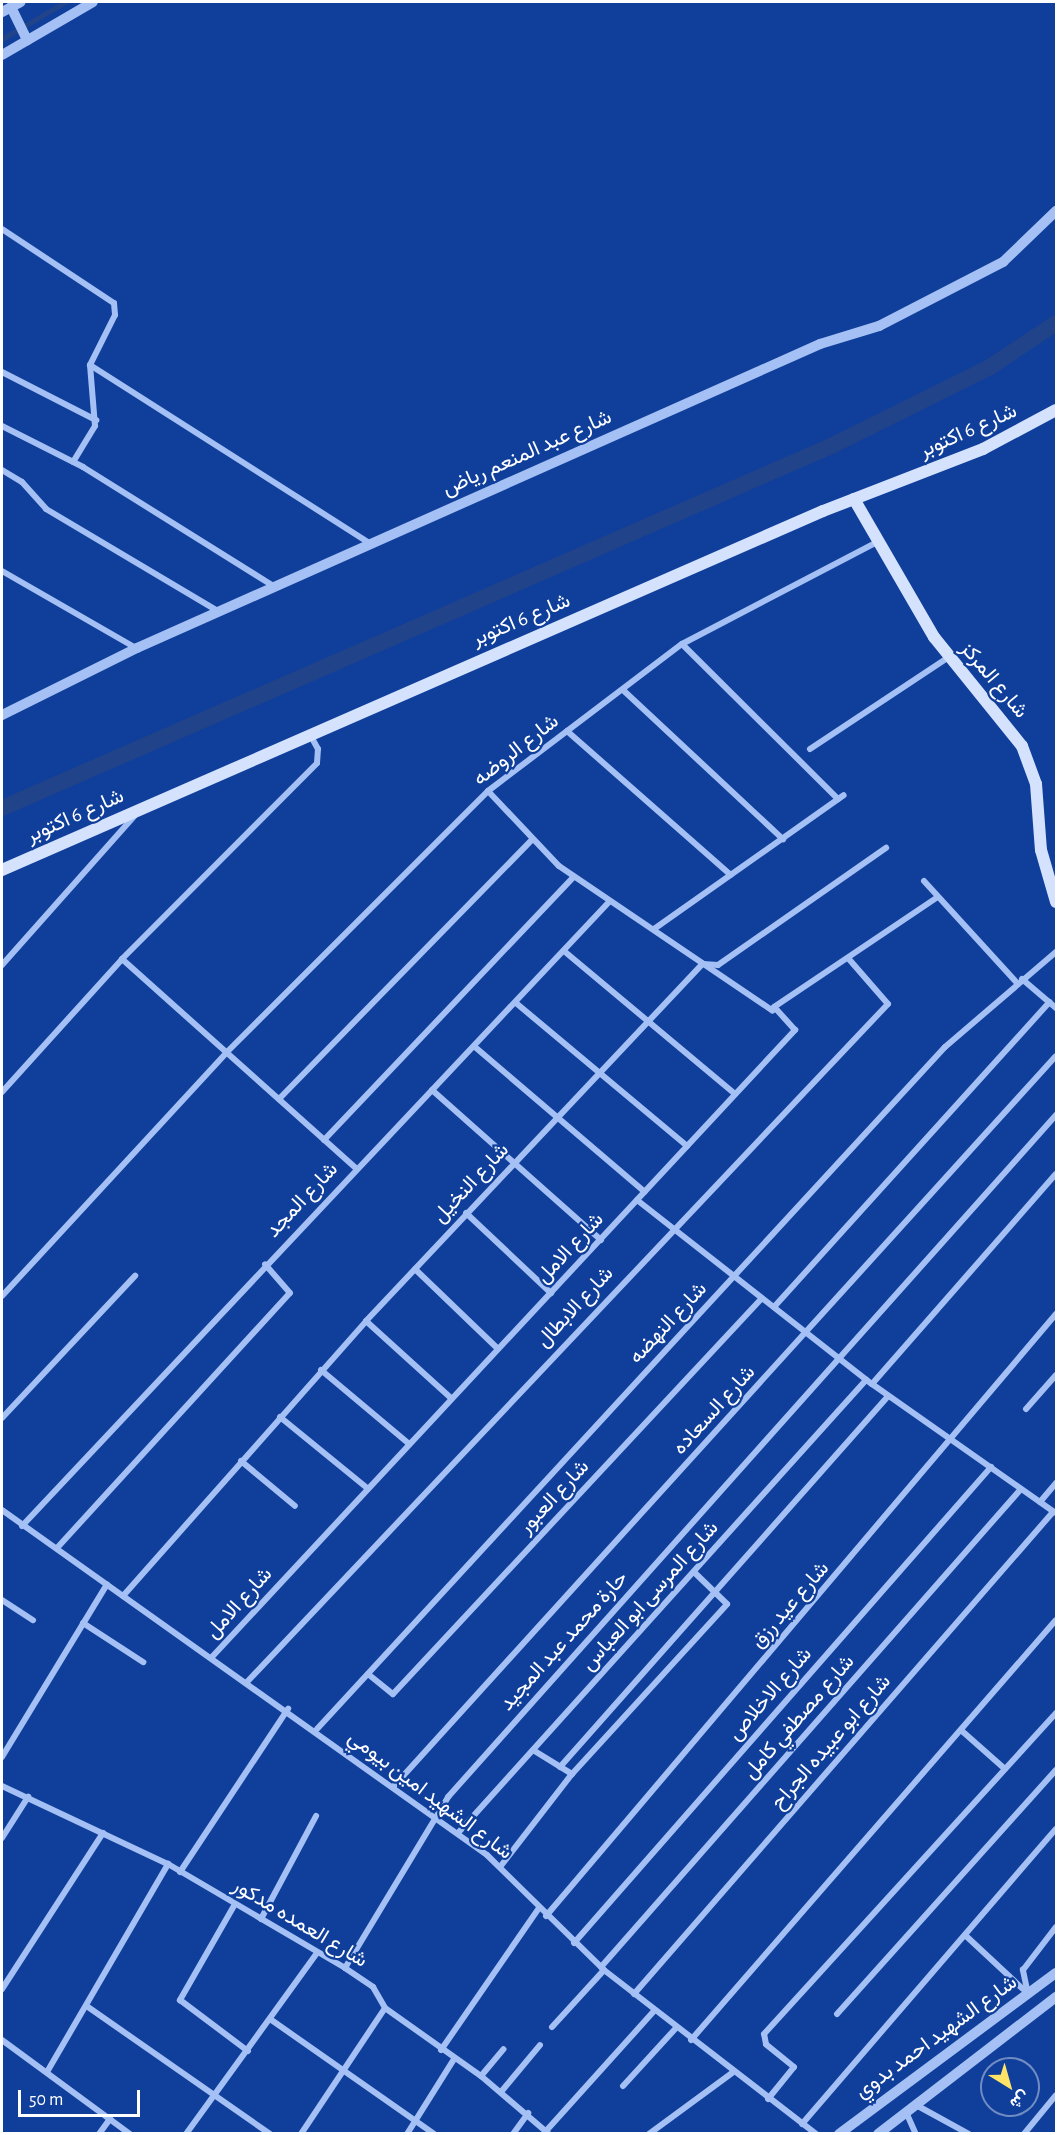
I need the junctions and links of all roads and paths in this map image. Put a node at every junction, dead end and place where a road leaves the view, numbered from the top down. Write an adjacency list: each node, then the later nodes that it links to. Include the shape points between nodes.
1 (93, 2): 3 (street)
2 (11, 7): 3 (street)
3 (27, 38): 4 (street)
4 (2, 55)
5 (1056, 211): 16 (street, شارع عبد المنعم رياض, via 1003,262 879,326 820,344)
6 (2, 229): 7 (street, via 111,298 115,315)
7 (90, 365): 10 (street); 16 (street)
8 (2, 372): 10 (street)
9 (1056, 410): 14 (main road, شارع 6 اكتوبر, via 983,449)
10 (96, 420): 12 (street)
11 (2, 426): 12 (street)
12 (73, 462): 18 (street)
13 (2, 470): 19 (street, via 22,482 46,509)
14 (855, 499): 15 (main road, شارع المركز); 26 (main road, شارع 6 اكتوبر)
15 (877, 542): 20 (street, شارع الروضه); 22 (main road, شارع المركز)
16 (372, 545): 18 (street, شارع عبد المنعم رياض)
17 (2, 571): 21 (street)
18 (275, 588): 19 (street, شارع عبد المنعم رياض)
19 (219, 611): 21 (street, شارع عبد المنعم رياض)
20 (682, 644): 23 (street, شارع الروضه); 30 (street, via 841,797)
21 (137, 648): 24 (street, شارع عبد المنعم رياض)
22 (949, 657): 27 (street); 39 (main road, شارع المركز, via 1011,729 1031,765 1041,850)
23 (623, 690): 25 (street, شارع الروضه); 30 (street)
24 (2, 715)
25 (567, 731): 28 (street, شارع الروضه); 34 (street)
26 (309, 733): 29 (main road, شارع 6 اكتوبر); 44 (street, via 318,748 317,764)
27 (810, 749)
28 (488, 791): 31 (street); 54 (street, شارع الروضه)
29 (142, 807): 33 (main road, شارع 6 اكتوبر); 46 (street)
30 (783, 839): 34 (street)
31 (532, 840): 35 (street); 60 (street)
32 (886, 848): 45 (street, via 718,965)
33 (3, 870)
34 (731, 875): 40 (street)
35 (574, 877): 38 (street); 63 (street)
36 (924, 881): 37 (street)
37 (938, 897): 43 (street); 47 (street)
38 (610, 901): 40 (street); 41 (street, شارع المجد)
39 (1056, 902)
40 (654, 929): 45 (street)
41 (564, 951): 49 (street, شارع المجد); 52 (street)
42 (1056, 952): 47 (street, شارع النهضه)
43 (848, 958): 51 (street); 71 (street, شارع الابطال, via 888,1004)
44 (122, 959): 54 (street); 58 (street)
45 (703, 964): 51 (street); 52 (street, شارع النخيل)
46 (2, 965)
47 (1020, 981): 48 (street); 76 (street, شارع النهضه, via 945,1047)
48 (1050, 1002): 50 (street); 80 (street)
49 (516, 1003): 53 (street, شارع المجد); 56 (street)
50 (1056, 1008)
51 (773, 1011): 59 (street, شارع الامل, via 795,1029)
52 (648, 1021): 56 (street, شارع النخيل); 59 (street)
53 (475, 1047): 57 (street, شارع المجد); 62 (street)
54 (227, 1052): 60 (street); 78 (street, شارع الروضه)
55 (1056, 1056): 83 (street, شارع السعاده)
56 (598, 1072): 62 (street, شارع النخيل); 64 (street)
57 (432, 1090): 65 (street); 66 (street, شارع المجد)
58 (2, 1092)
59 (735, 1094): 64 (street, شارع الامل)
60 (279, 1099): 63 (street)
61 (1056, 1115): 85 (street, حارة محمد عبد المجيد)
62 (556, 1117): 65 (street, شارع النخيل); 68 (street)
63 (324, 1140): 66 (street)
64 (687, 1146): 68 (street, شارع الامل)
65 (514, 1162): 70 (street, شارع النخيل); 72 (street)
66 (355, 1167): 73 (street, شارع المجد)
67 (1056, 1174): 88 (street, شارع المرسى ابو العباس)
68 (645, 1192): 69 (street, شارع الامل)
69 (637, 1200): 71 (street); 72 (street, شارع الامل)
70 (466, 1213): 74 (street, شارع النخيل); 77 (street)
71 (672, 1227): 76 (street); 118 (street, شارع الابطال)
72 (601, 1240): 77 (street, شارع الامل)
73 (265, 1264): 105 (street, شارع المجد); 106 (street, via 290,1293)
74 (415, 1269): 82 (street, شارع النخيل); 84 (street)
75 (135, 1276): 93 (street)
76 (734, 1276): 79 (street); 117 (street, شارع النهضه)
77 (551, 1293): 84 (street, شارع الامل)
78 (2, 1296)
79 (762, 1298): 80 (street); 117 (street, شارع العبور, via 393,1694)
80 (774, 1307): 83 (street)
81 (1056, 1314): 94 (street, شارع عيد رزق)
82 (366, 1321): 86 (street, شارع النخيل); 90 (street)
83 (806, 1333): 85 (street); 130 (street, شارع السعاده)
84 (498, 1349): 90 (street, شارع الامل)
85 (839, 1358): 88 (street); 132 (street, حارة محمد عبد المجيد)
86 (321, 1370): 92 (street, شارع النخيل); 95 (street)
87 (1056, 1375): 91 (street)
88 (869, 1382): 89 (street); 107 (street, شارع المرسى ابو العباس)
89 (888, 1396): 94 (street); 109 (street)
90 (451, 1398): 95 (street, شارع الامل)
91 (1026, 1409)
92 (280, 1417): 96 (street, شارع النخيل); 99 (street)
93 (2, 1418)
94 (951, 1439): 97 (street); 143 (street, شارع عيد رزق)
95 (408, 1443): 99 (street, شارع الامل)
96 (242, 1461): 102 (street); 110 (street, شارع النخيل)
97 (991, 1467): 100 (street); 147 (street, شارع الاخلاص)
98 (1056, 1483): 101 (street)
99 (367, 1488): 115 (street, شارع الامل)
100 (1021, 1489): 101 (street); 150 (street, شارع مصطفي كامل)
101 (1040, 1502): 104 (street)
102 (296, 1506)
103 (2, 1510): 105 (street, شارع الشهيد امين بيومي)
104 (1055, 1513): 154 (street, شارع ابو عبيده الجراح)
105 (22, 1526): 106 (street, شارع الشهيد امين بيومي)
106 (57, 1548): 108 (street, شارع الشهيد امين بيومي)
107 (694, 1572): 109 (street); 123 (street, شارع المرسى ابو العباس)
108 (106, 1584): 110 (street, شارع الشهيد امين بيومي); 114 (street)
109 (715, 1592): 125 (street); 128 (street, via 727,1604)
110 (123, 1596): 115 (street, شارع الشهيد امين بيومي)
111 (2, 1600): 112 (street)
112 (33, 1620)
113 (1056, 1620): 122 (street)
114 (83, 1623): 116 (street); 124 (street)
115 (211, 1658): 118 (street, شارع الشهيد امين بيومي)
116 (143, 1662)
117 (368, 1674): 121 (street, شارع النهضه)
118 (247, 1682): 119 (street, شارع الشهيد امين بيومي)
119 (288, 1709): 121 (street, شارع الشهيد امين بيومي); 140 (street)
120 (1056, 1713): 126 (street)
121 (317, 1729): 130 (street, شارع الشهيد امين بيومي)
122 (962, 1731): 126 (street); 164 (street)
123 (533, 1750): 125 (street); 136 (street, شارع المرسى ابو العباس)
124 (2, 1758)
125 (560, 1767): 128 (street)
126 (1005, 1769): 178 (street, via 764,2034 766,2044 794,2067)
127 (1056, 1770): 159 (street)
128 (572, 1774): 139 (street)
129 (2, 1786): 131 (street, شارع العمده مدكور)
130 (394, 1786): 132 (street, شارع الشهيد امين بيومي)
131 (28, 1797): 135 (street, شارع العمده مدكور); 137 (street)
132 (434, 1815): 136 (street, شارع الشهيد امين بيومي); 149 (street, حارة محمد عبد المجيد)
133 (316, 1816): 144 (street)
134 (1056, 1829): 146 (street)
135 (103, 1833): 138 (street, شارع العمده مدكور); 152 (street)
136 (458, 1833): 139 (street, شارع الشهيد امين بيومي)
137 (2, 1838)
138 (168, 1864): 140 (street, شارع العمده مدكور); 156 (street)
139 (500, 1867): 142 (street, شارع الشهيد امين بيومي)
140 (180, 1872): 141 (street, شارع العمده مدكور)
141 (235, 1904): 144 (street, شارع العمده مدكور); 168 (street, via 180,2000)
142 (538, 1908): 143 (street, شارع الشهيد امين بيومي); 167 (street)
143 (546, 1916): 147 (street, شارع الشهيد امين بيومي)
144 (261, 1919): 148 (street, شارع العمده مدكور)
145 (1056, 1927): 153 (street, via 1023,1970)
146 (966, 1935): 153 (street); 184 (street)
147 (574, 1943): 150 (street, شارع الشهيد امين بيومي)
148 (317, 1953): 149 (street, شارع العمده مدكور); 160 (street)
149 (345, 1968): 157 (street, شارع العمده مدكور, via 374,1987)
150 (602, 1969): 154 (street, شارع الشهيد امين بيومي); 161 (street, شارع مصطفي كامل)
151 (1056, 1973): 153 (street, شارع الشهيد احمد بدوي)
152 (2, 1989)
153 (1026, 1992): 196 (street, شارع الشهيد احمد بدوي)
154 (634, 1994): 158 (street, شارع الشهيد امين بيومي)
155 (1054, 2003): 179 (street, شارع الشهيد احمد بدوي)
156 (88, 2007): 171 (street); 177 (street)
157 (385, 2008): 167 (street, شارع العمده مدكور); 170 (street)
158 (654, 2012): 162 (street, شارع الشهيد امين بيومي); 185 (street)
159 (837, 2014)
160 (270, 2019): 168 (street); 170 (street)
161 (552, 2027)
162 (676, 2028): 164 (street, شارع الشهيد امين بيومي); 174 (street)
163 (2, 2040): 171 (street)
164 (691, 2040): 172 (street, شارع الشهيد امين بيومي)
165 (540, 2045): 175 (street)
166 (504, 2049): 173 (street)
167 (441, 2050): 169 (street, شارع العمده مدكور)
168 (248, 2051): 177 (street)
169 (454, 2060): 173 (street, شارع العمده مدكور); 183 (street)
170 (348, 2069): 183 (street); 190 (street)
171 (47, 2072): 182 (street)
172 (732, 2073): 178 (street, شارع الشهيد امين بيومي); 194 (street)
173 (481, 2076): 175 (street, شارع العمده مدكور)
174 (623, 2086)
175 (501, 2092): 181 (street, شارع العمده مدكور)
176 (1056, 2095): 200 (street)
177 (213, 2097): 188 (street); 189 (street)
178 (768, 2099): 184 (street, شارع الشهيد امين بيومي)
179 (915, 2105): 180 (street, شارع الشهيد احمد بدوي); 199 (street)
180 (906, 2112): 197 (street, شارع الشهيد احمد بدوي); 198 (street)
181 (528, 2113): 185 (street, شارع العمده مدكور); 193 (street)
182 (110, 2119): 186 (street); 187 (street)
183 (415, 2120): 191 (street); 192 (street)
184 (802, 2124): 195 (street, شارع الشهيد امين بيومي)
185 (548, 2132)
186 (99, 2133)
187 (130, 2133)
188 (186, 2133)
189 (270, 2133)
190 (301, 2133)
191 (406, 2133)
192 (434, 2133)
193 (513, 2133)
194 (650, 2133)
195 (816, 2133)
196 (839, 2133)
197 (878, 2133)
198 (916, 2133)
199 (969, 2133)
200 (1024, 2133)

